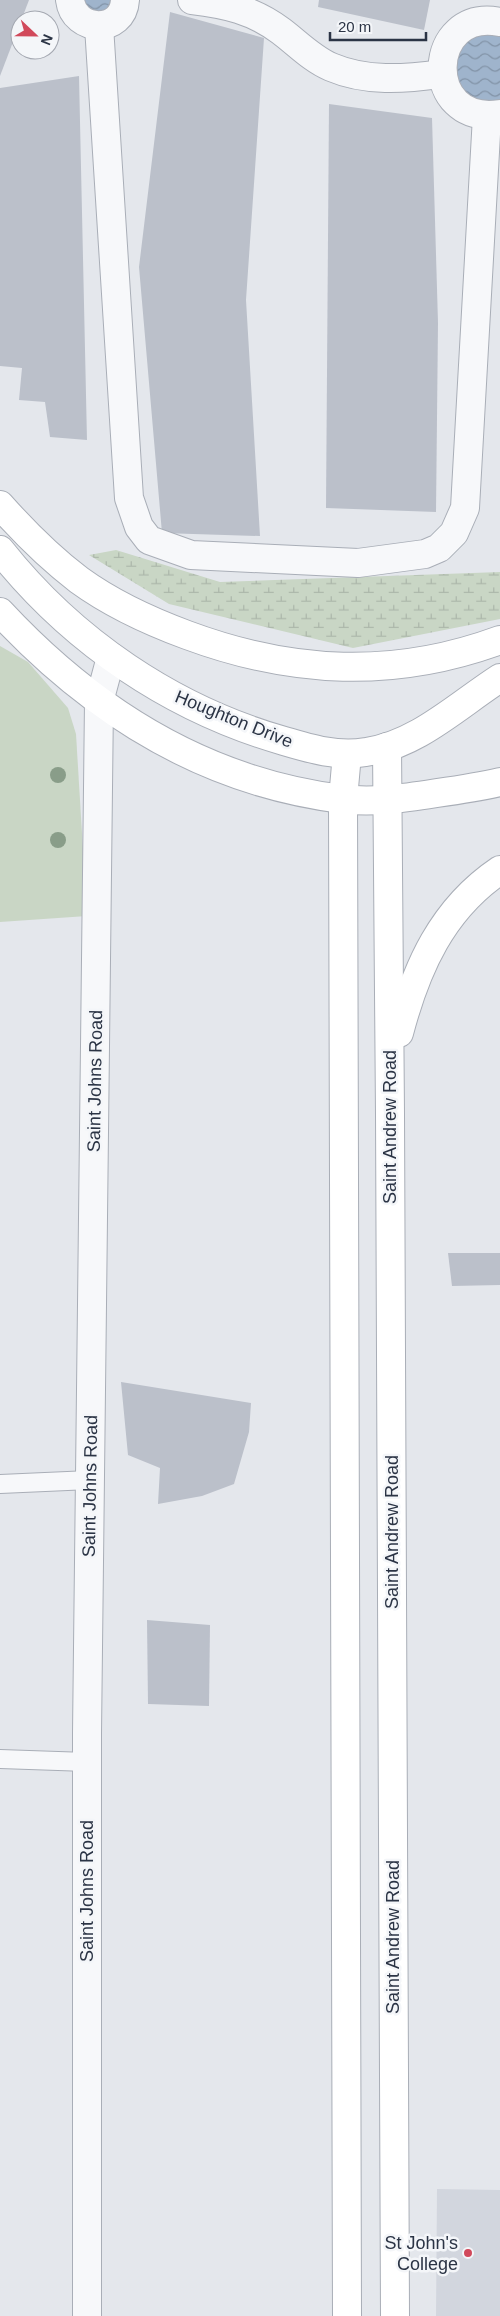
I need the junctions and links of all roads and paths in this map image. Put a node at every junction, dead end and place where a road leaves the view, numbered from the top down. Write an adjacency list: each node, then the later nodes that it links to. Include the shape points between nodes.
1 (70, 0): 5 (street, via 73,13 83,22)
2 (125, 0): 5 (street, via 121,13 113,22)
3 (192, 0): 6 (street, via 238,7 280,30 331,67 353,74 398,79)
4 (494, 14): 6 (street, via 460,30 448,42)
5 (99, 26): 7 (street, via 129,498 139,527 149,540 191,555 358,563 425,554 439,548 454,533 465,508)
6 (441, 74): 7 (street, via 449,95 466,110)
7 (493, 115)
8 (0, 505): 11 (main road, via 42,549 97,592 121,607 173,630 230,649 314,666 370,668 423,662)
9 (0, 550): 12 (main road, Houghton Drive, via 29,584)
10 (0, 612): 14 (main road, via 49,661)
11 (500, 640)
12 (111, 657): 14 (street, Saint Johns Road); 16 (main road, Houghton Drive, via 153,685 202,710 263,735 312,749)
13 (500, 678): 15 (main road, Houghton Drive, via 439,720)
14 (99, 702): 18 (main road, via 155,738 221,770 284,788); 22 (street, Saint Johns Road)
15 (387, 747): 16 (main road, Houghton Drive); 19 (main road, Saint Andrew Road)
16 (347, 754): 18 (main road)
17 (500, 782): 19 (main road)
18 (343, 799): 19 (main road); 27 (main road)
19 (387, 800): 21 (main road, Saint Andrew Road)
20 (500, 870): 21 (main road, via 480,884 454,910 424,957 397,1042)
21 (390, 1114): 28 (main road, Saint Andrew Road)
22 (90, 1480): 23 (lane); 25 (street, Saint Johns Road)
23 (0, 1484)
24 (0, 1759): 25 (lane)
25 (88, 1762): 26 (street, Saint Johns Road)
26 (87, 2316)
27 (347, 2316)
28 (395, 2316)

